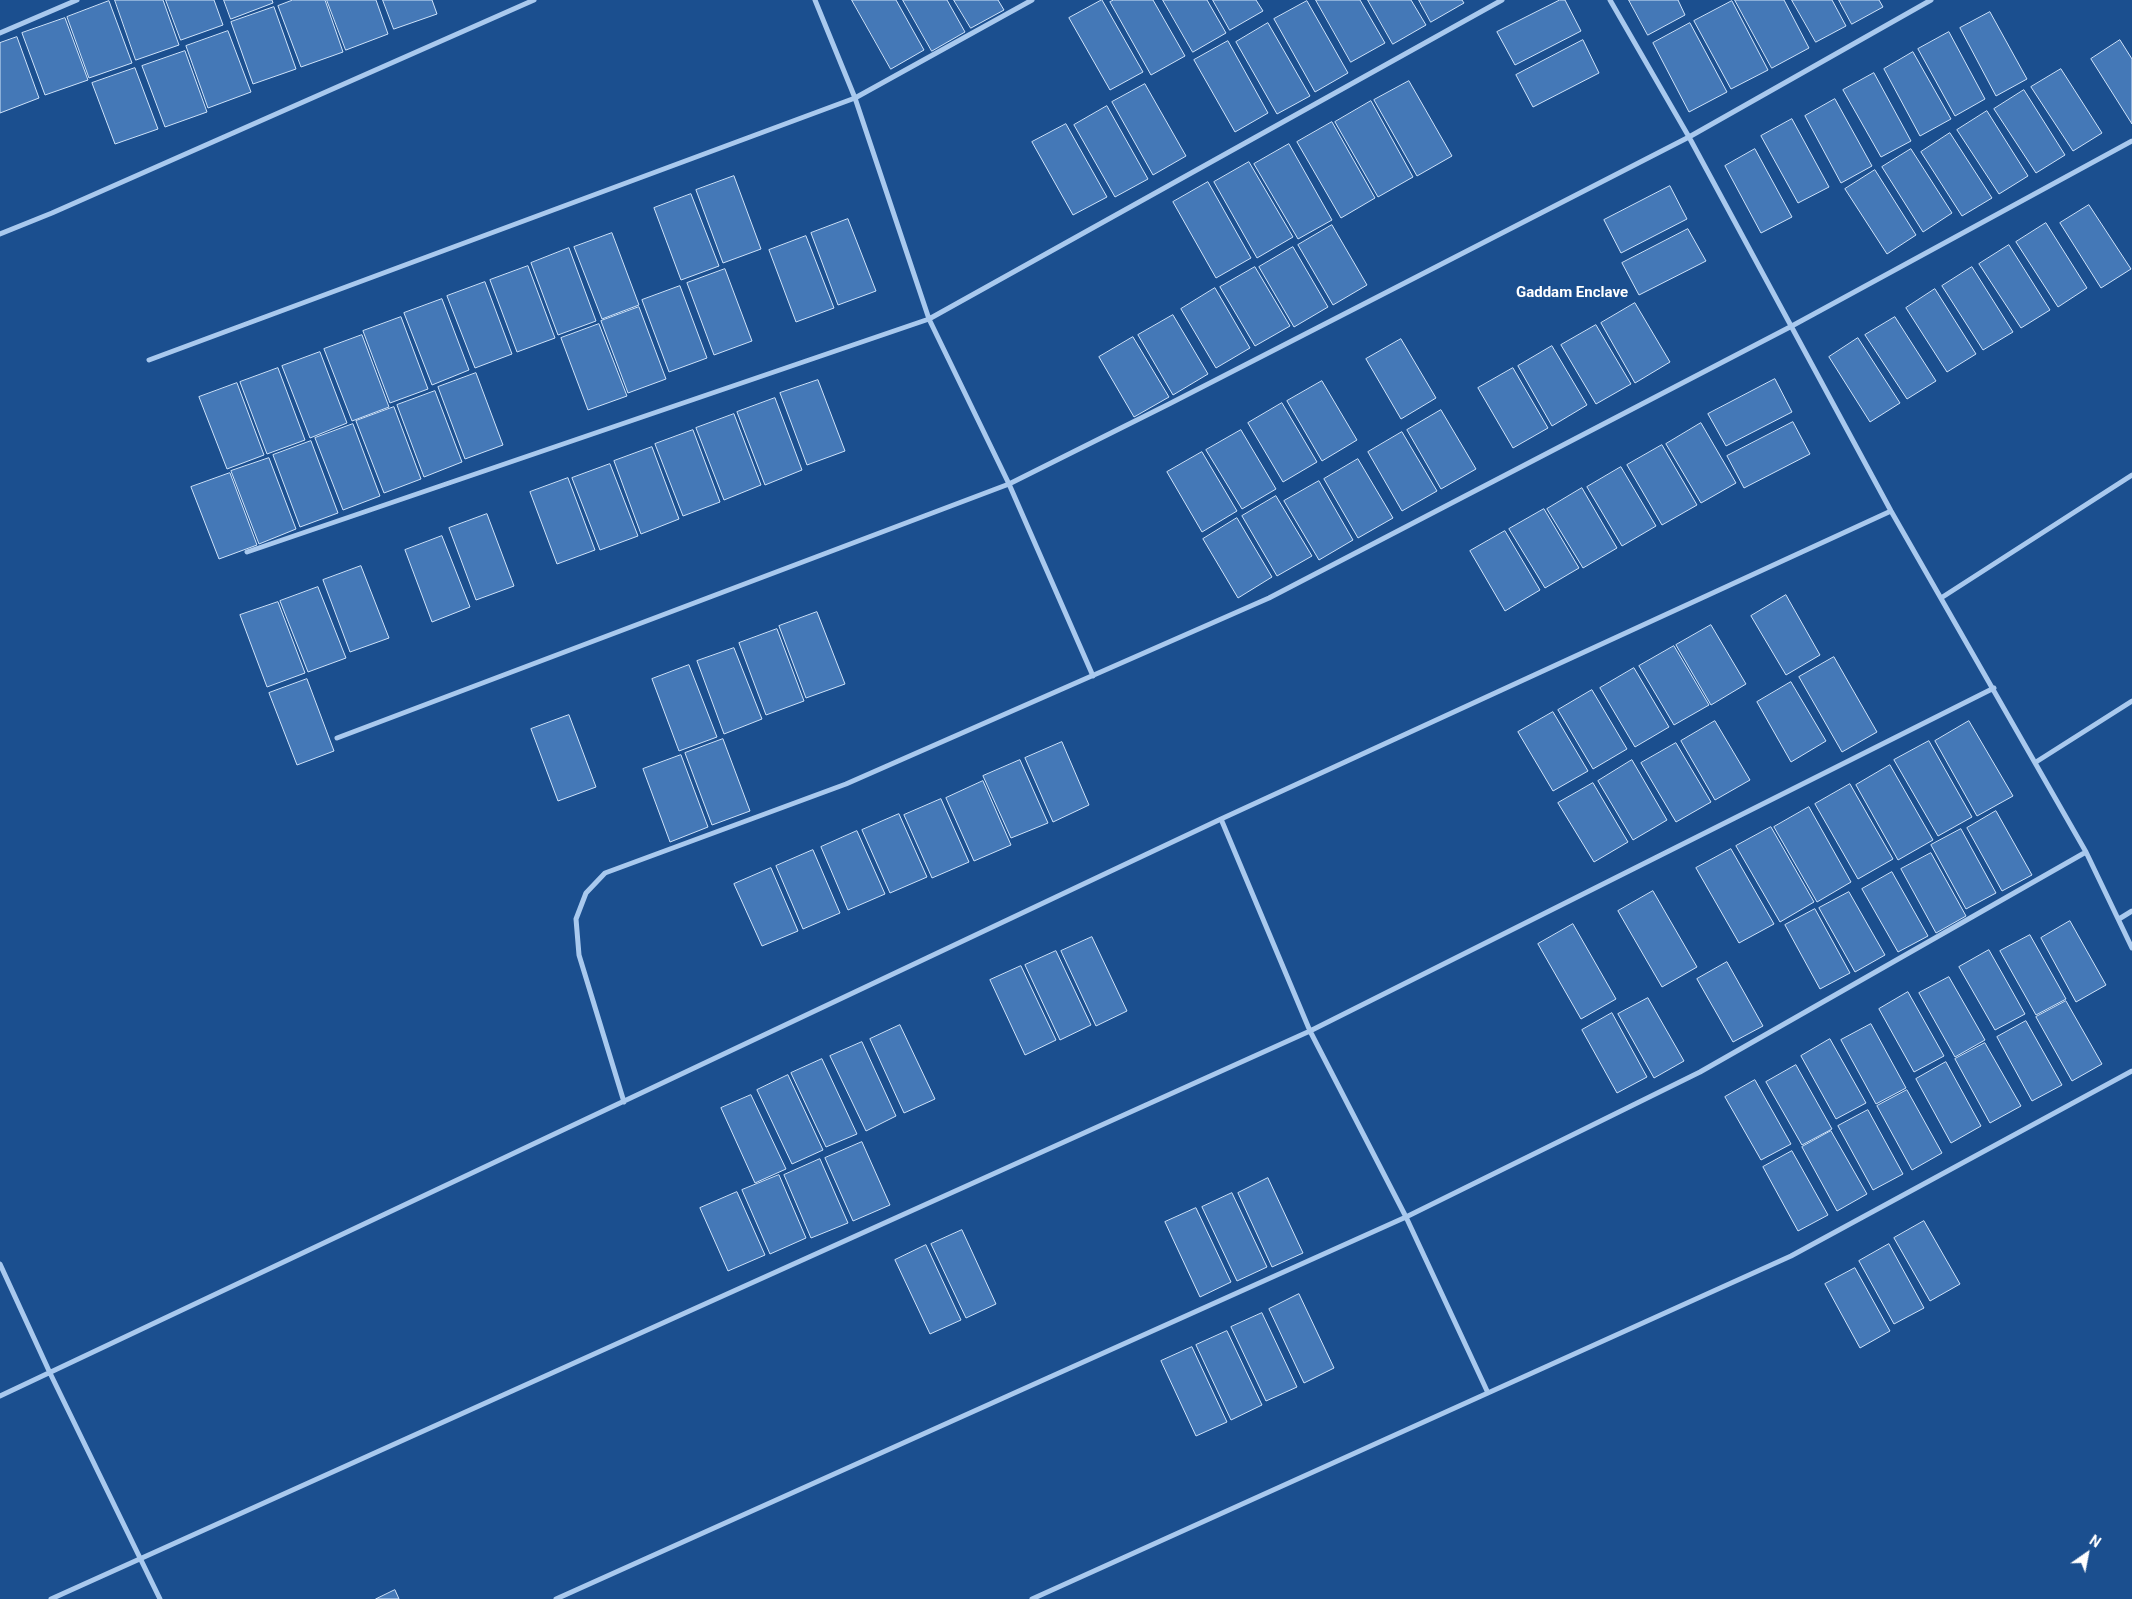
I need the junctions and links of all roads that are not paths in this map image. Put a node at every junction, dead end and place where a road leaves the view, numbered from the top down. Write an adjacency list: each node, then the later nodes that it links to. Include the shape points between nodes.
1 (77, 0): 8 (street)
2 (534, 0): 12 (street)
3 (815, 0): 9 (street)
4 (1032, 0): 9 (street)
5 (1502, 0): 13 (street)
6 (1610, 0): 10 (street)
7 (1931, 0): 10 (street)
8 (0, 33)
9 (855, 98): 13 (street); 15 (street)
10 (1689, 137): 14 (street); 17 (street)
11 (2132, 141): 14 (street)
12 (0, 234)
13 (929, 319): 17 (street); 19 (street)
14 (1790, 327): 18 (street); 21 (street, via 1269,598)
15 (149, 360)
16 (2132, 474): 20 (street)
17 (1009, 484): 21 (street); 24 (street)
18 (1891, 511): 20 (street); 26 (street)
19 (247, 552)
20 (1941, 598): 22 (street)
21 (1093, 676): 33 (street, via 846,784 605,873 586,893 576,919 579,955)
22 (1994, 688): 25 (street); 31 (street)
23 (2132, 701): 25 (street)
24 (337, 738)
25 (2036, 762): 27 (street)
26 (1221, 819): 31 (street); 33 (street)
27 (2086, 852): 29 (street); 34 (street, via 1700,1072)
28 (2132, 911): 29 (street)
29 (2119, 919): 30 (street)
30 (2132, 948)
31 (1310, 1031): 34 (street); 39 (street)
32 (2132, 1071): 37 (street, via 1791,1256)
33 (624, 1102): 36 (street)
34 (1406, 1217): 37 (street); 42 (street)
35 (0, 1264): 36 (street)
36 (50, 1374): 38 (street); 39 (street)
37 (1488, 1393): 43 (street)
38 (0, 1396)
39 (140, 1559): 40 (street); 41 (street)
40 (51, 1599)
41 (160, 1599)
42 (556, 1599)
43 (1032, 1599)

